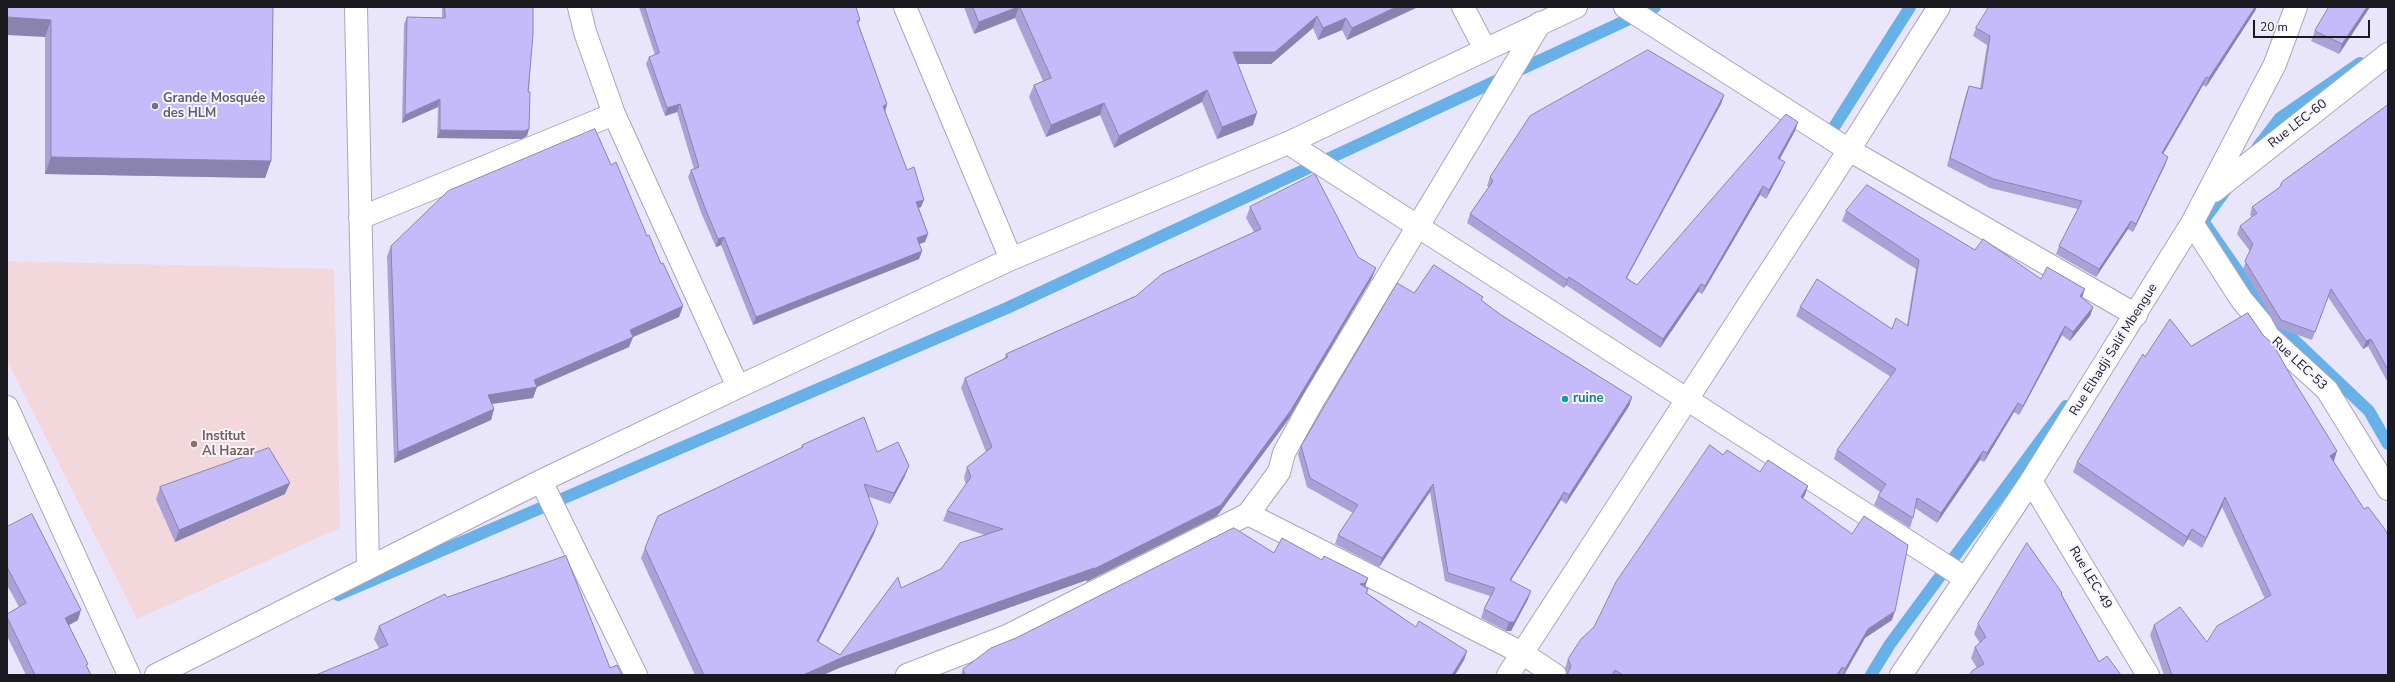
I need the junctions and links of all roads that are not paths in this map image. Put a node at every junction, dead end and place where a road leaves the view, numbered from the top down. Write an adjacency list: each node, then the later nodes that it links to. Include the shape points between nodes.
1 (356, 7): 16 (street)
2 (579, 7): 12 (street, via 585,32)
3 (905, 7): 19 (street)
4 (1463, 7): 10 (street)
5 (1576, 7): 9 (street)
6 (1625, 7): 14 (street)
7 (1938, 7): 14 (street)
8 (2296, 7): 15 (street, Rue Elhadji Salif Mbengue, via 2275,64)
9 (1540, 23): 10 (street); 18 (street)
10 (1485, 49): 13 (street)
11 (2388, 54): 15 (street, Rue LEC-60)
12 (614, 114): 16 (street); 21 (street)
13 (1288, 143): 18 (street); 19 (street)
14 (1850, 150): 20 (street); 22 (street)
15 (2208, 195): 17 (street, Rue Elhadji Salif Mbengue)
16 (360, 218): 28 (street)
17 (2192, 222): 20 (street, Rue Elhadji Salif Mbengue); 26 (street, Rue LEC-53, via 2268,336 2327,390)
18 (1418, 227): 22 (street); 27 (street, via 1311,404 1284,453 1279,472)
19 (1011, 259): 21 (street)
20 (2136, 315): 25 (street, Rue Elhadji Salif Mbengue)
21 (738, 387): 24 (street)
22 (1688, 400): 29 (street); 30 (street)
23 (7, 407): 31 (street)
24 (541, 480): 28 (street); 33 (street)
25 (2031, 481): 29 (street, Rue Elhadji Salif Mbengue); 38 (street, Rue LEC-49)
26 (2388, 489)
27 (1248, 514): 30 (street); 34 (street, via 1007,636)
28 (368, 567): 32 (street)
29 (1965, 578): 37 (street, Rue Elhadji Salif Mbengue)
30 (1522, 654): 35 (street); 36 (street)
31 (129, 675)
32 (156, 675)
33 (636, 675)
34 (906, 675)
35 (1508, 675)
36 (1554, 675)
37 (1901, 675)
38 (2148, 675)

